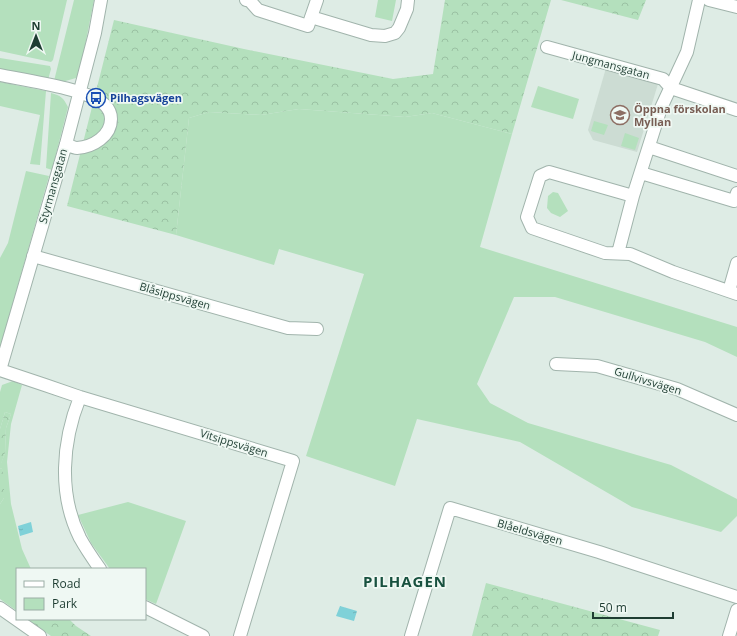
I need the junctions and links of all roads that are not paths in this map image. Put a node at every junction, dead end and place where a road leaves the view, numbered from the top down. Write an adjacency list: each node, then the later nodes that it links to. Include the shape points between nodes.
1 (101, 0): 12 (street, Styrmansgatan)
2 (246, 0): 8 (street, via 258,10 308,26)
3 (316, 0): 8 (street)
4 (408, 0): 8 (street, via 399,28 385,36 371,35)
5 (700, 0): 11 (street, via 687,52)
6 (709, 0): 7 (street)
7 (737, 7)
8 (311, 17)
9 (547, 47): 11 (street, Jungmansgatan, via 663,79)
10 (0, 75): 12 (street)
11 (671, 88): 13 (street, Jungmansgatan); 15 (street, via 661,108)
12 (79, 92): 14 (street, Styrmansgatan); 14 (street, via 105,104 111,117 108,132 86,146 76,148)
13 (737, 110)
14 (66, 144): 21 (street, Styrmansgatan)
15 (649, 147): 16 (street); 17 (street)
16 (641, 172): 18 (street, via 734,201); 19 (street)
17 (737, 176)
18 (737, 193)
19 (633, 196): 20 (street); 20 (street, via 549,172 540,176 527,217 532,228 605,253)
20 (618, 253): 23 (street, via 630,254 673,272)
21 (33, 256): 24 (street, Blåsippsvägen, via 288,328); 26 (street, Styrmansgatan)
22 (737, 263): 23 (street)
23 (733, 292)
24 (318, 329)
25 (556, 364): 28 (street, Gullvivsvägen, via 597,366 677,388)
26 (0, 370): 27 (street, Vitsippsvägen)
27 (80, 397): 29 (street, via 66,449 66,490 80,537); 38 (street, Vitsippsvägen, via 293,461)
28 (737, 415)
29 (99, 568)
30 (737, 597): 39 (street, Blåeldsvägen, via 599,552 450,508)
31 (0, 608): 34 (street)
32 (146, 608): 37 (street)
33 (737, 610): 40 (street)
34 (16, 619)
35 (17, 620): 36 (street)
36 (40, 636)
37 (203, 636)
38 (240, 636)
39 (411, 636)
40 (729, 636)

